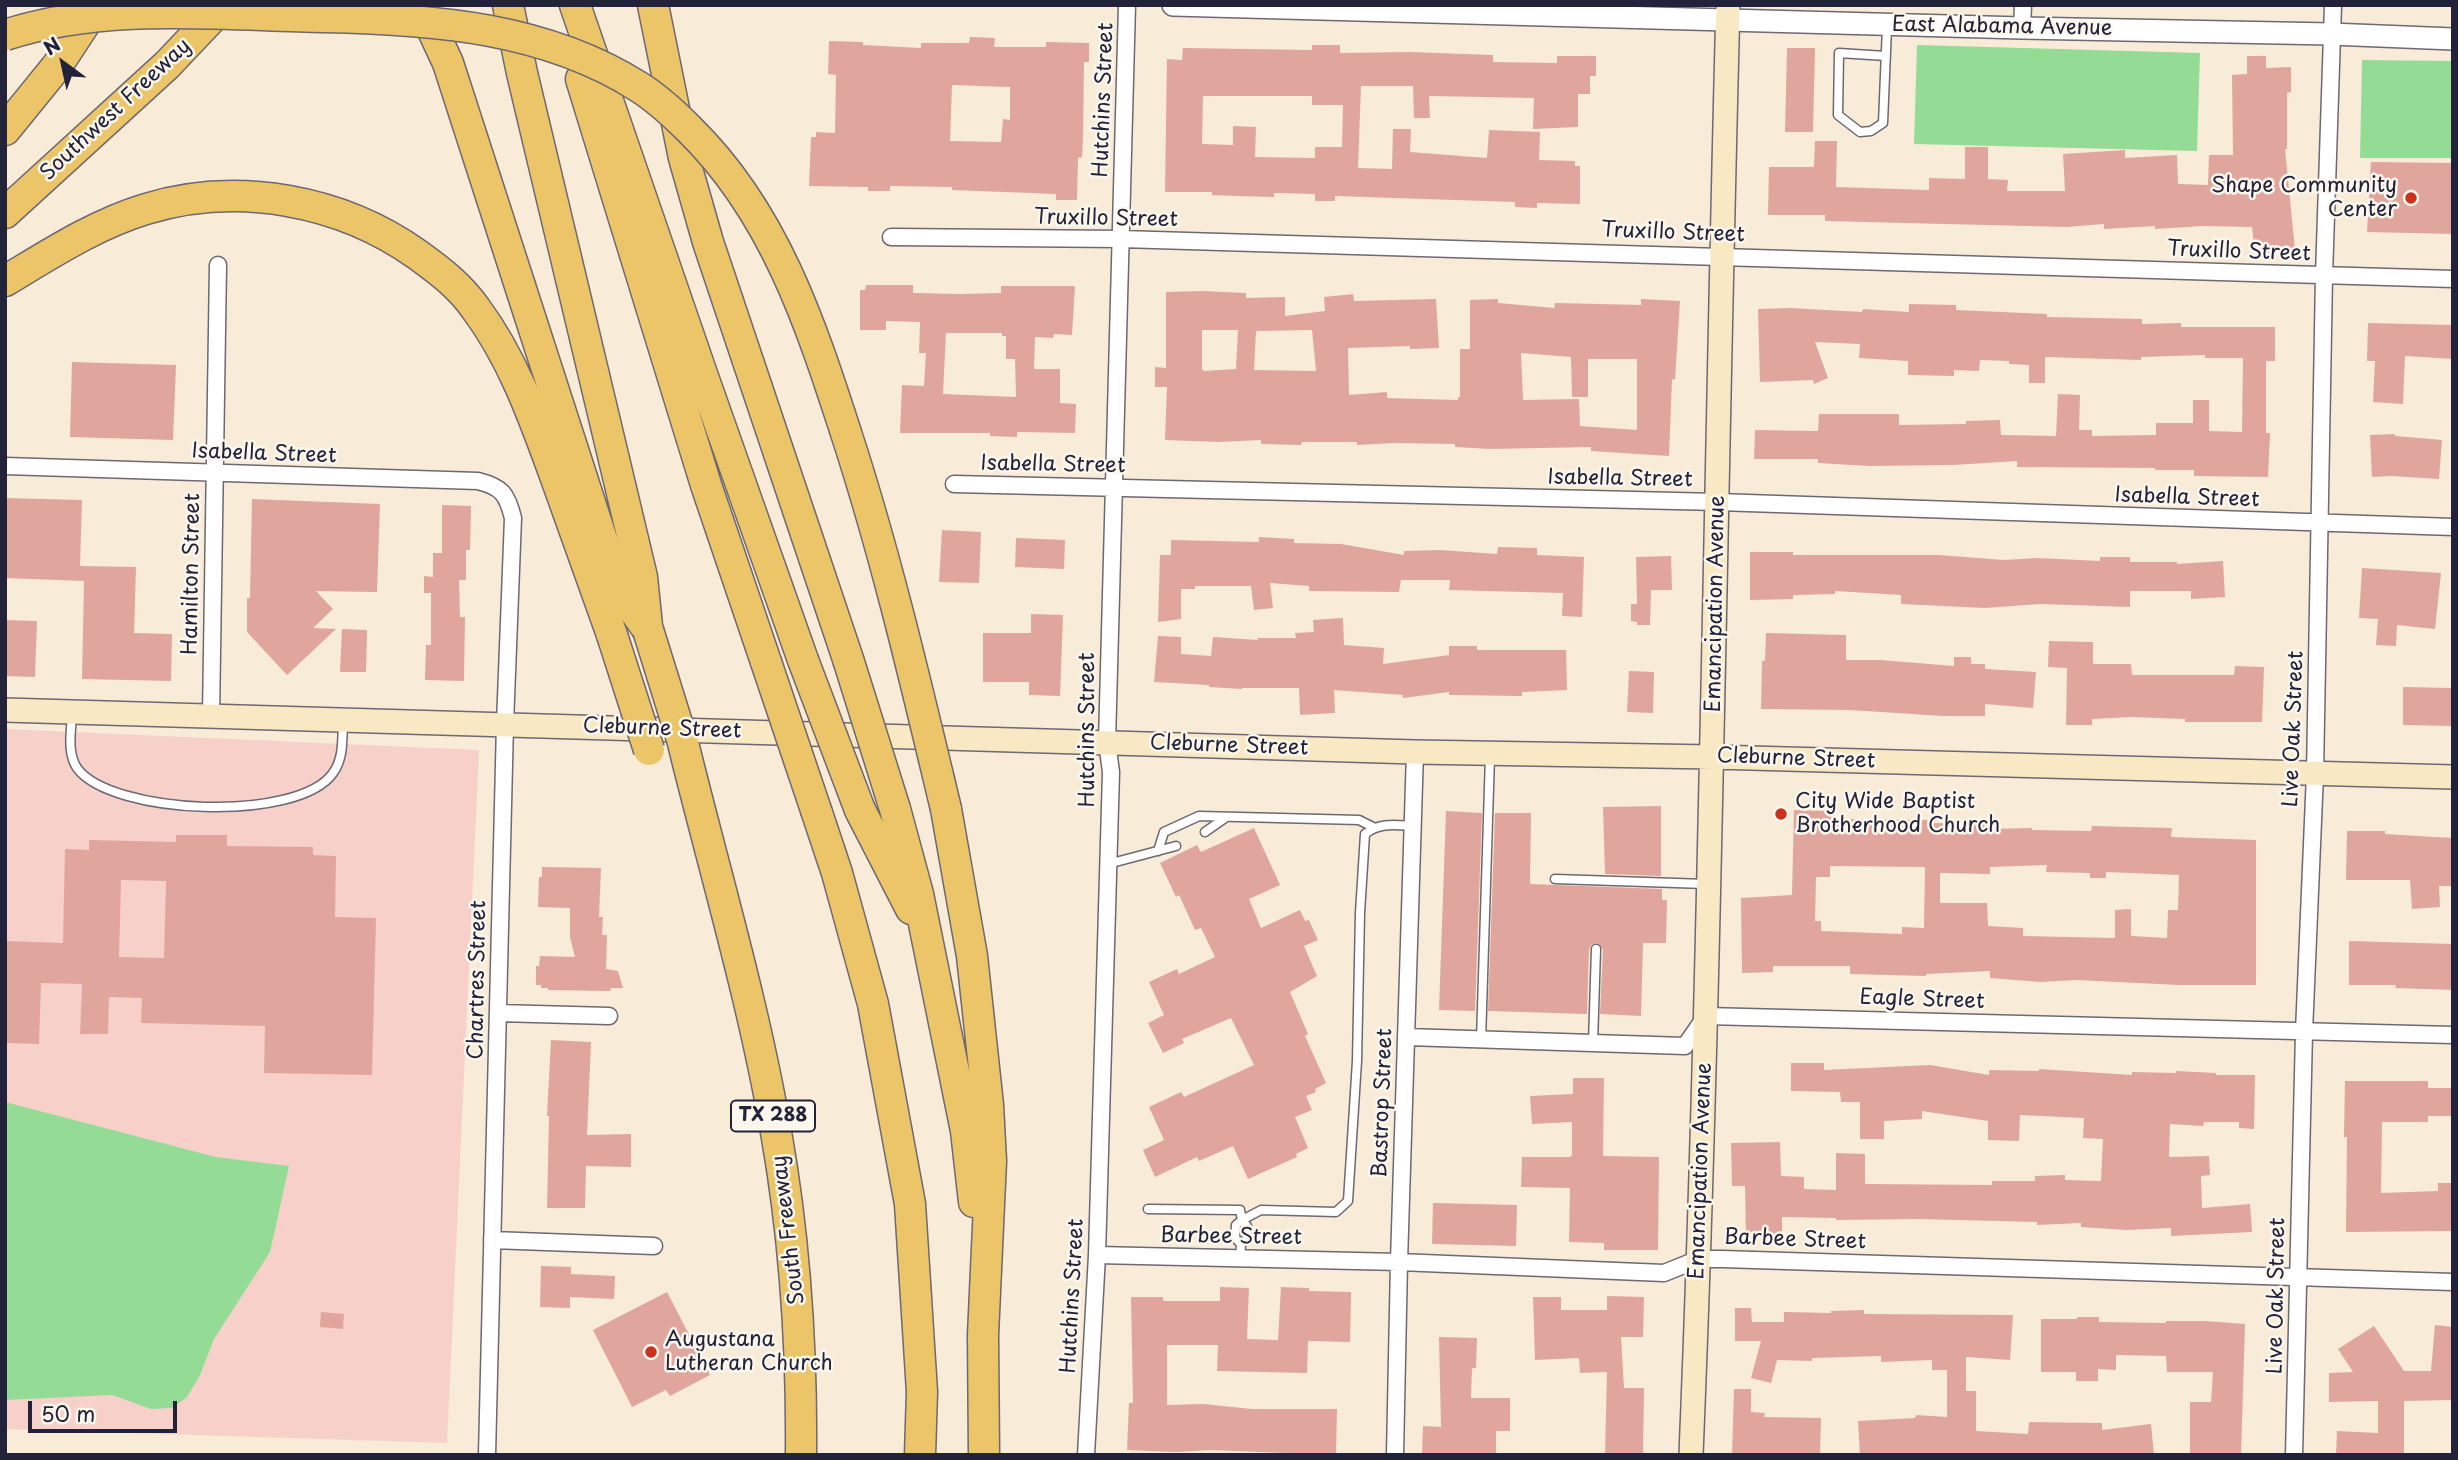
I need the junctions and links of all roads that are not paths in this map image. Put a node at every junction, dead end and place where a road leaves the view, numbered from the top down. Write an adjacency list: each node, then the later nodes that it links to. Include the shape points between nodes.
1 (97, 5): 21 (highway, via 57,66)
2 (224, 5): 22 (highway, Southwest Freeway, via 167,65)
3 (421, 5): 38 (highway, via 447,64 617,586)
4 (508, 5): 38 (highway, via 642,577)
5 (564, 5): 19 (highway)
6 (575, 5): 19 (highway)
7 (653, 5): 60 (highway, bridge, via 684,158 708,242 848,659 912,864)
8 (1128, 5): 24 (street, Hutchins Street)
9 (1173, 5): 12 (street, East Alabama Avenue)
10 (2023, 5): 15 (street)
11 (2333, 5): 16 (street, Live Oak Street)
12 (1430, 8): 13 (street, East Alabama Avenue)
13 (1728, 13): 14 (street, East Alabama Avenue); 25 (main road, Emancipation Avenue)
14 (1887, 24): 15 (street, East Alabama Avenue); 20 (lane)
15 (2022, 28): 16 (street, East Alabama Avenue)
16 (2331, 34): 18 (street, East Alabama Avenue); 27 (street, Live Oak Street)
17 (5, 35): 80 (highway, bridge, via 135,13 382,18 503,33 603,67 639,87 705,145 745,195 794,286 860,476 894,593 946,809 972,956 988,1105 990,1214)
18 (2453, 39)
19 (594, 46): 60 (highway, bridge, via 803,660 860,810); 83 (highway, bridge, via 706,485 856,939 887,1072 910,1203 922,1392)
20 (1886, 56): 20 (lane, via 1883,123 1860,132 1838,116 1839,53)
21 (5, 130)
22 (5, 213)
23 (891, 237): 24 (street, Truxillo Street)
24 (1121, 239): 25 (street, Truxillo Street); 33 (street, Hutchins Street)
25 (1723, 256): 27 (street, Truxillo Street); 34 (main road, Emancipation Avenue)
26 (218, 265): 31 (street, Hamilton Street)
27 (2324, 276): 28 (street, Truxillo Street); 36 (street, Live Oak Street)
28 (2453, 279)
29 (5, 281): 50 (highway, bridge, via 102,226 144,209 211,197 275,198 340,213 392,237 450,278 476,309 519,382 649,750)
30 (5, 466): 31 (street, Isabella Street)
31 (215, 474): 35 (street, Isabella Street, via 478,481 495,485); 41 (street, Hamilton Street)
32 (954, 484): 33 (street, Isabella Street)
33 (1114, 487): 34 (street, Isabella Street); 44 (street, Hutchins Street)
34 (1718, 502): 36 (street, Isabella Street); 47 (main road, Emancipation Avenue)
35 (510, 506): 43 (street, Chartres Street)
36 (2320, 524): 37 (street, Isabella Street); 48 (street, Live Oak Street)
37 (2453, 527)
38 (648, 630): 50 (highway, South Freeway, bridge)
39 (5, 710): 40 (main road, Cleburne Street)
40 (72, 712): 41 (main road, Cleburne Street); 42 (lane, via 71,755 89,780 117,794 190,807 262,806 319,787 340,761)
41 (211, 716): 42 (main road, Cleburne Street)
42 (343, 720): 43 (main road, Cleburne Street)
43 (505, 724): 44 (main road, Cleburne Street); 62 (street, Chartres Street)
44 (1107, 742): 45 (main road, Cleburne Street); 57 (street, Hutchins Street, via 1111,762)
45 (1415, 752): 46 (main road, Cleburne Street); 52 (street, Bastrop Street)
46 (1490, 753): 47 (main road, Cleburne Street); 68 (lane)
47 (1713, 757): 48 (main road, Cleburne Street); 59 (main road, Emancipation Avenue)
48 (2315, 774): 49 (main road, Cleburne Street); 65 (street, Live Oak Street)
49 (2453, 778)
50 (692, 781): 82 (highway, South Freeway / TX 288, via 777,1134 800,1328)
51 (1225, 818): 53 (lane, via 1359,820); 54 (lane); 56 (lane, via 1199,816 1164,832)
52 (1413, 826): 53 (lane); 67 (street, Bastrop Street)
53 (1373, 827): 71 (lane, via 1365,834 1348,1201 1336,1212 1261,1210)
54 (1205, 832)
55 (1176, 846): 56 (lane)
56 (1158, 851): 57 (lane)
57 (1108, 864): 75 (street, Hutchins Street)
58 (1555, 879): 59 (lane)
59 (1709, 884): 64 (main road, Emancipation Avenue)
60 (926, 937): 80 (highway, via 966,1131)
61 (1596, 950): 69 (lane)
62 (498, 1013): 63 (street); 72 (street, Chartres Street)
63 (609, 1016)
64 (1706, 1016): 65 (street, Eagle Street); 69 (street, via 1685,1046); 76 (main road, Emancipation Avenue)
65 (2304, 1032): 66 (street, Eagle Street); 78 (street, Live Oak Street)
66 (2453, 1035)
67 (1407, 1037): 68 (street); 77 (street, Bastrop Street)
68 (1481, 1040): 69 (street)
69 (1593, 1043)
70 (1148, 1209): 71 (lane, via 1240,1210)
71 (1242, 1220): 74 (lane, via 1247,1239)
72 (492, 1240): 73 (street); 81 (street, Chartres Street)
73 (654, 1246)
74 (1241, 1251): 75 (street, Barbee Street); 77 (street, Barbee Street)
75 (1097, 1255): 85 (street, Hutchins Street)
76 (1699, 1259): 77 (street, Barbee Street, via 1664,1273); 78 (street, Barbee Street); 87 (main road, Emancipation Avenue)
77 (1399, 1262): 86 (street, Bastrop Street)
78 (2299, 1279): 79 (street, Barbee Street); 88 (street, Live Oak Street)
79 (2453, 1282)
80 (983, 1335): 84 (highway)
81 (487, 1455)
82 (801, 1455)
83 (920, 1455)
84 (984, 1455)
85 (1086, 1455)
86 (1395, 1455)
87 (1691, 1455)
88 (2294, 1455)

